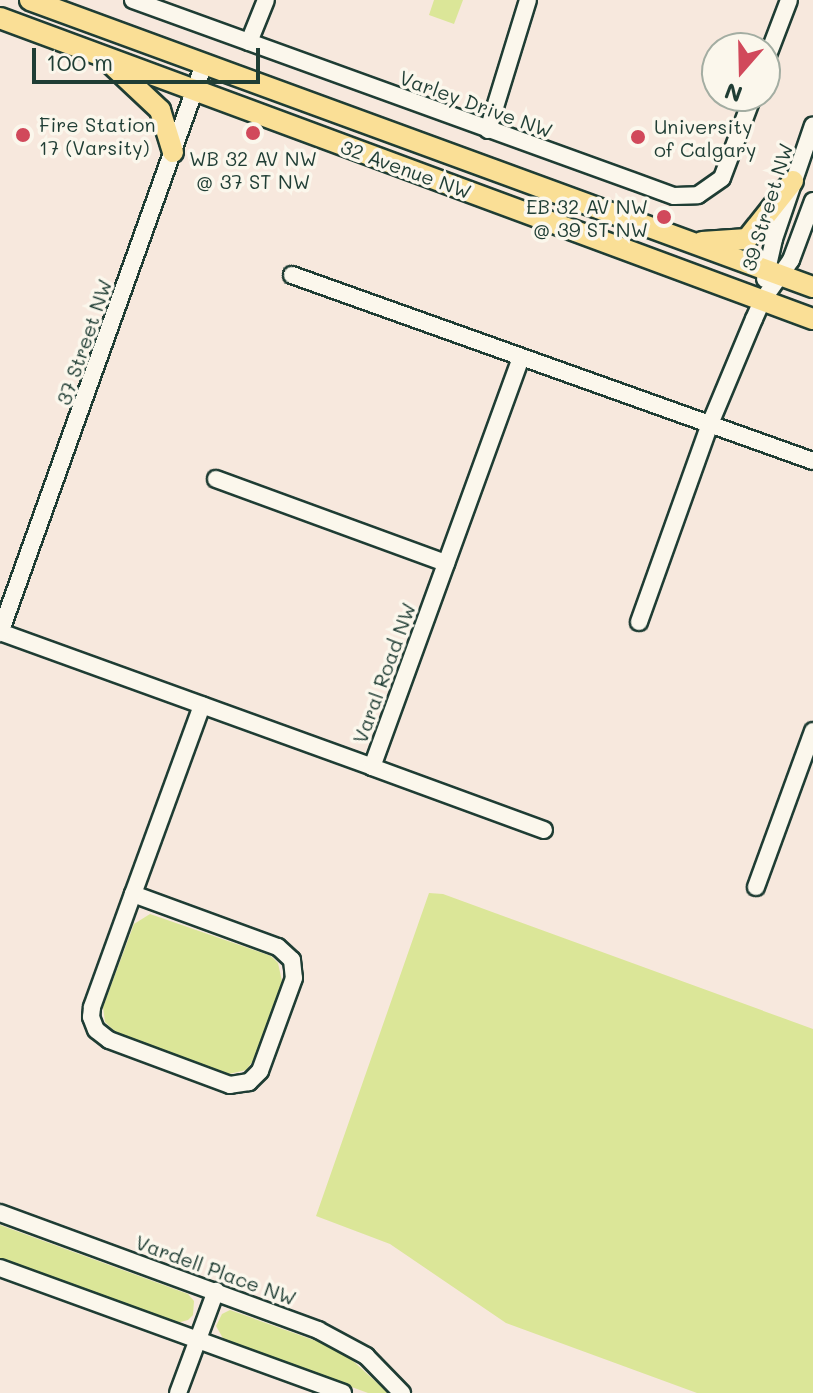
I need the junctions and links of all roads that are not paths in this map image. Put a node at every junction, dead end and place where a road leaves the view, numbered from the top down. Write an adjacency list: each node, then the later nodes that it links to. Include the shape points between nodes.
1 (30, 0): 10 (main road, 32 Avenue NW)
2 (133, 0): 8 (street, Varley Drive NW)
3 (266, 0): 8 (street)
4 (528, 0): 14 (street)
5 (789, 0): 7 (street)
6 (0, 18): 9 (main road, 32 Avenue NW)
7 (777, 32)
8 (249, 42): 14 (street, Varley Drive NW)
9 (101, 54): 11 (main road, 32 Avenue NW); 15 (main road, via 160,110)
10 (204, 64): 11 (street, 37 Street NW); 18 (main road, 32 Avenue NW)
11 (195, 91): 15 (street, 37 Street NW); 22 (main road, 32 Avenue NW)
12 (747, 112): 14 (street, Varley Drive NW, via 722,178 698,195 674,196)
13 (813, 125): 16 (street, 39 Street NW)
14 (488, 130)
15 (173, 152): 30 (street, 37 Street NW)
16 (793, 181): 18 (main road, via 747,239); 19 (street, 39 Street NW)
17 (813, 201): 19 (street, 39 Street NW)
18 (698, 242): 19 (main road, 32 Avenue NW)
19 (774, 273): 21 (main road, 32 Avenue NW); 22 (street, 39 Street NW)
20 (292, 275): 24 (street)
21 (813, 287)
22 (762, 301): 23 (main road, 32 Avenue NW); 25 (street, 39 Street NW)
23 (813, 319)
24 (521, 358): 25 (street); 28 (street, Varal Road NW)
25 (710, 424): 26 (street); 29 (street, 39 Street NW)
26 (813, 461)
27 (216, 479): 28 (street)
28 (446, 563): 33 (street, Varal Road NW)
29 (639, 622)
30 (0, 632): 31 (street, Varal Road NW)
31 (202, 705): 33 (street, Varal Road NW); 36 (street)
32 (813, 731): 35 (street)
33 (372, 767): 34 (street)
34 (544, 830)
35 (756, 887)
36 (133, 894): 36 (street, via 92,1007 92,1025 105,1039 230,1085 249,1082 260,1071 294,978 292,960 278,947)
37 (0, 1213): 39 (street, Vardell Place NW)
38 (0, 1268): 40 (street)
39 (216, 1291): 40 (street); 43 (street, Vardell Place NW, via 348,1343)
40 (197, 1340): 41 (street); 42 (street)
41 (178, 1393)
42 (343, 1393)
43 (402, 1393)

